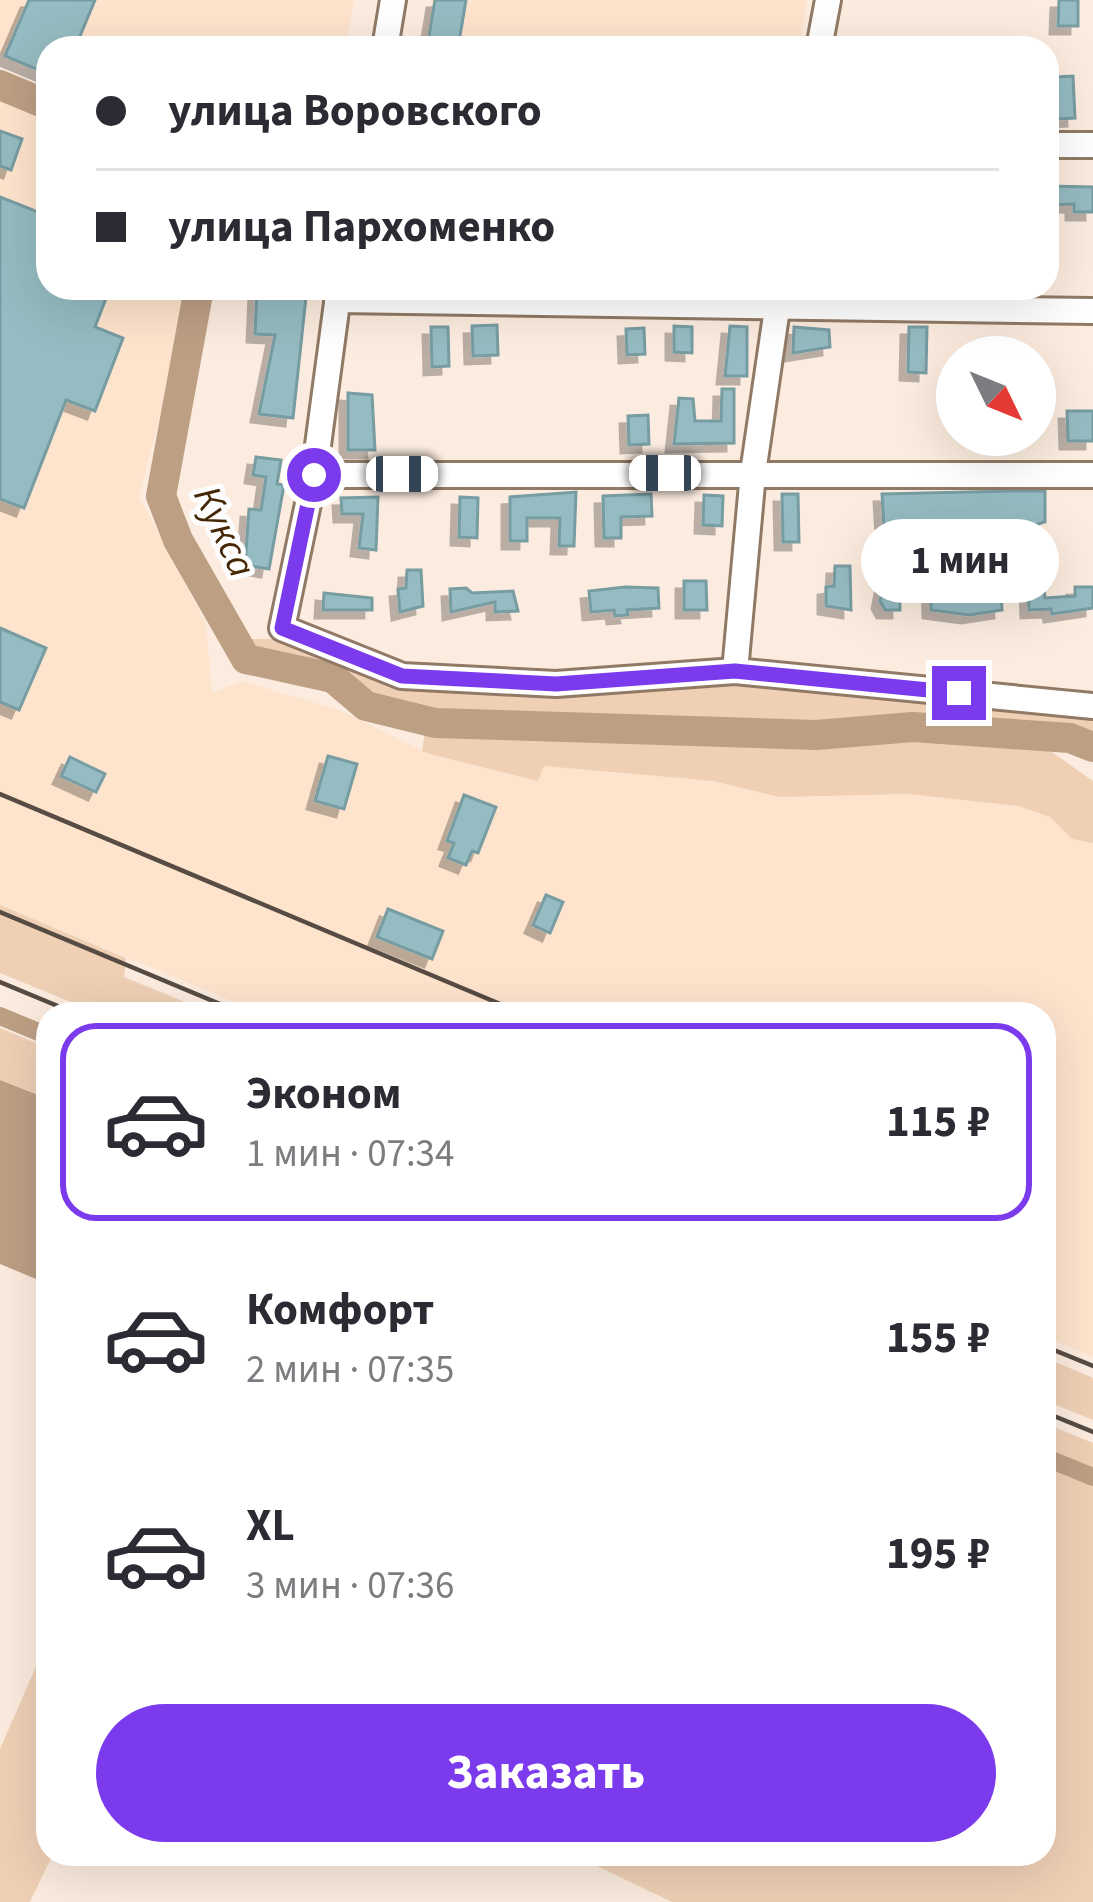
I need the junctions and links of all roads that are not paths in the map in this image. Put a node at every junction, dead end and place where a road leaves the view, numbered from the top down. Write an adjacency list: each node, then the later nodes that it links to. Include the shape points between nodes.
1 (393, 0): 3 (street)
2 (828, 0): 4 (street)
3 (388, 36)
4 (821, 36)
5 (1059, 146): 6 (street)
6 (1093, 146)
7 (337, 300): 12 (street)
8 (778, 300): 11 (street)
9 (846, 300): 10 (street)
10 (1093, 311)
11 (753, 473): 12 (street); 13 (street); 14 (street)
12 (314, 475): 14 (street, via 282,628 402,676 556,684)
13 (1093, 475)
14 (735, 671): 15 (street)
15 (1093, 706)

